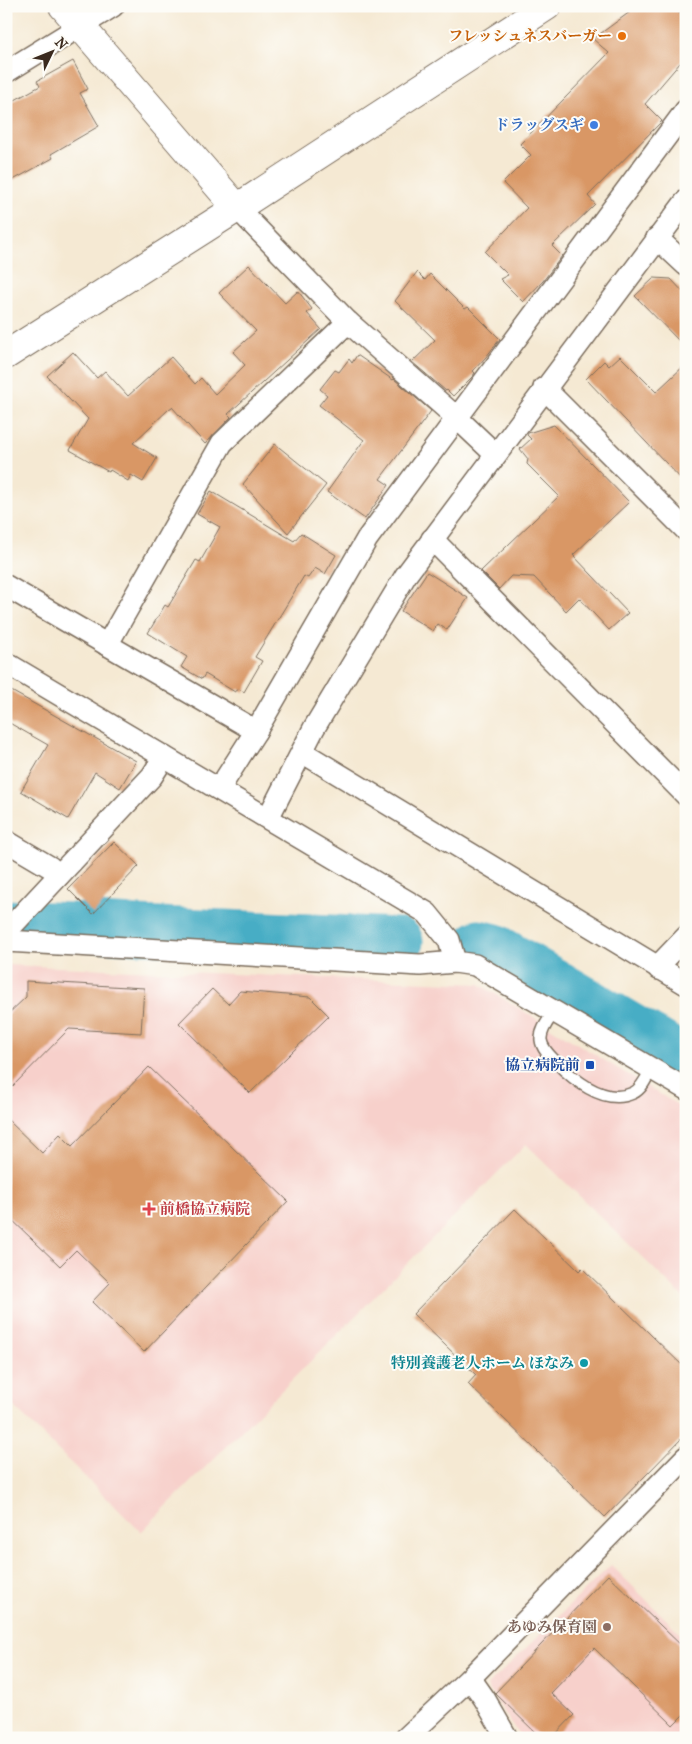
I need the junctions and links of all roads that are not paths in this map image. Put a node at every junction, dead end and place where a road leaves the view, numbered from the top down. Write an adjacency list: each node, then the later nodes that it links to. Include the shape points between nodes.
1 (63, 6): 4 (street)
2 (113, 6): 4 (street)
3 (548, 6): 8 (street)
4 (80, 28): 5 (street); 8 (street)
5 (6, 72)
6 (686, 110): 14 (street)
7 (686, 201): 9 (street)
8 (237, 208): 11 (street); 12 (street)
9 (657, 238): 10 (street); 13 (street)
10 (686, 265)
11 (348, 322): 14 (street); 19 (street, via 222,444)
12 (6, 355)
13 (544, 388): 15 (street); 16 (street)
14 (457, 418): 15 (street); 21 (street, via 367,539)
15 (495, 454): 17 (street)
16 (686, 530)
17 (432, 539): 22 (street, via 406,575); 25 (street)
18 (6, 586): 19 (street)
19 (106, 645): 21 (street)
20 (6, 663): 23 (street)
21 (256, 731): 24 (street)
22 (302, 752): 26 (street); 33 (street)
23 (164, 758): 24 (street); 28 (street, via 152,776)
24 (219, 789): 26 (street)
25 (686, 795)
26 (268, 818): 32 (street, via 427,913 449,940)
27 (6, 841): 28 (street)
28 (59, 875): 29 (street)
29 (6, 932)
30 (686, 937): 33 (street, via 663,960)
31 (6, 941): 32 (street, via 420,965)
32 (455, 962): 35 (street, via 475,965)
33 (659, 969): 34 (street)
34 (686, 984)
35 (548, 1021): 36 (street); 36 (lane, via 541,1041 545,1050 566,1072 588,1088 616,1097 633,1094)
36 (645, 1080): 37 (street)
37 (686, 1089)
38 (686, 1457): 39 (street)
39 (470, 1678): 40 (street); 41 (street)
40 (406, 1738)
41 (507, 1738)

